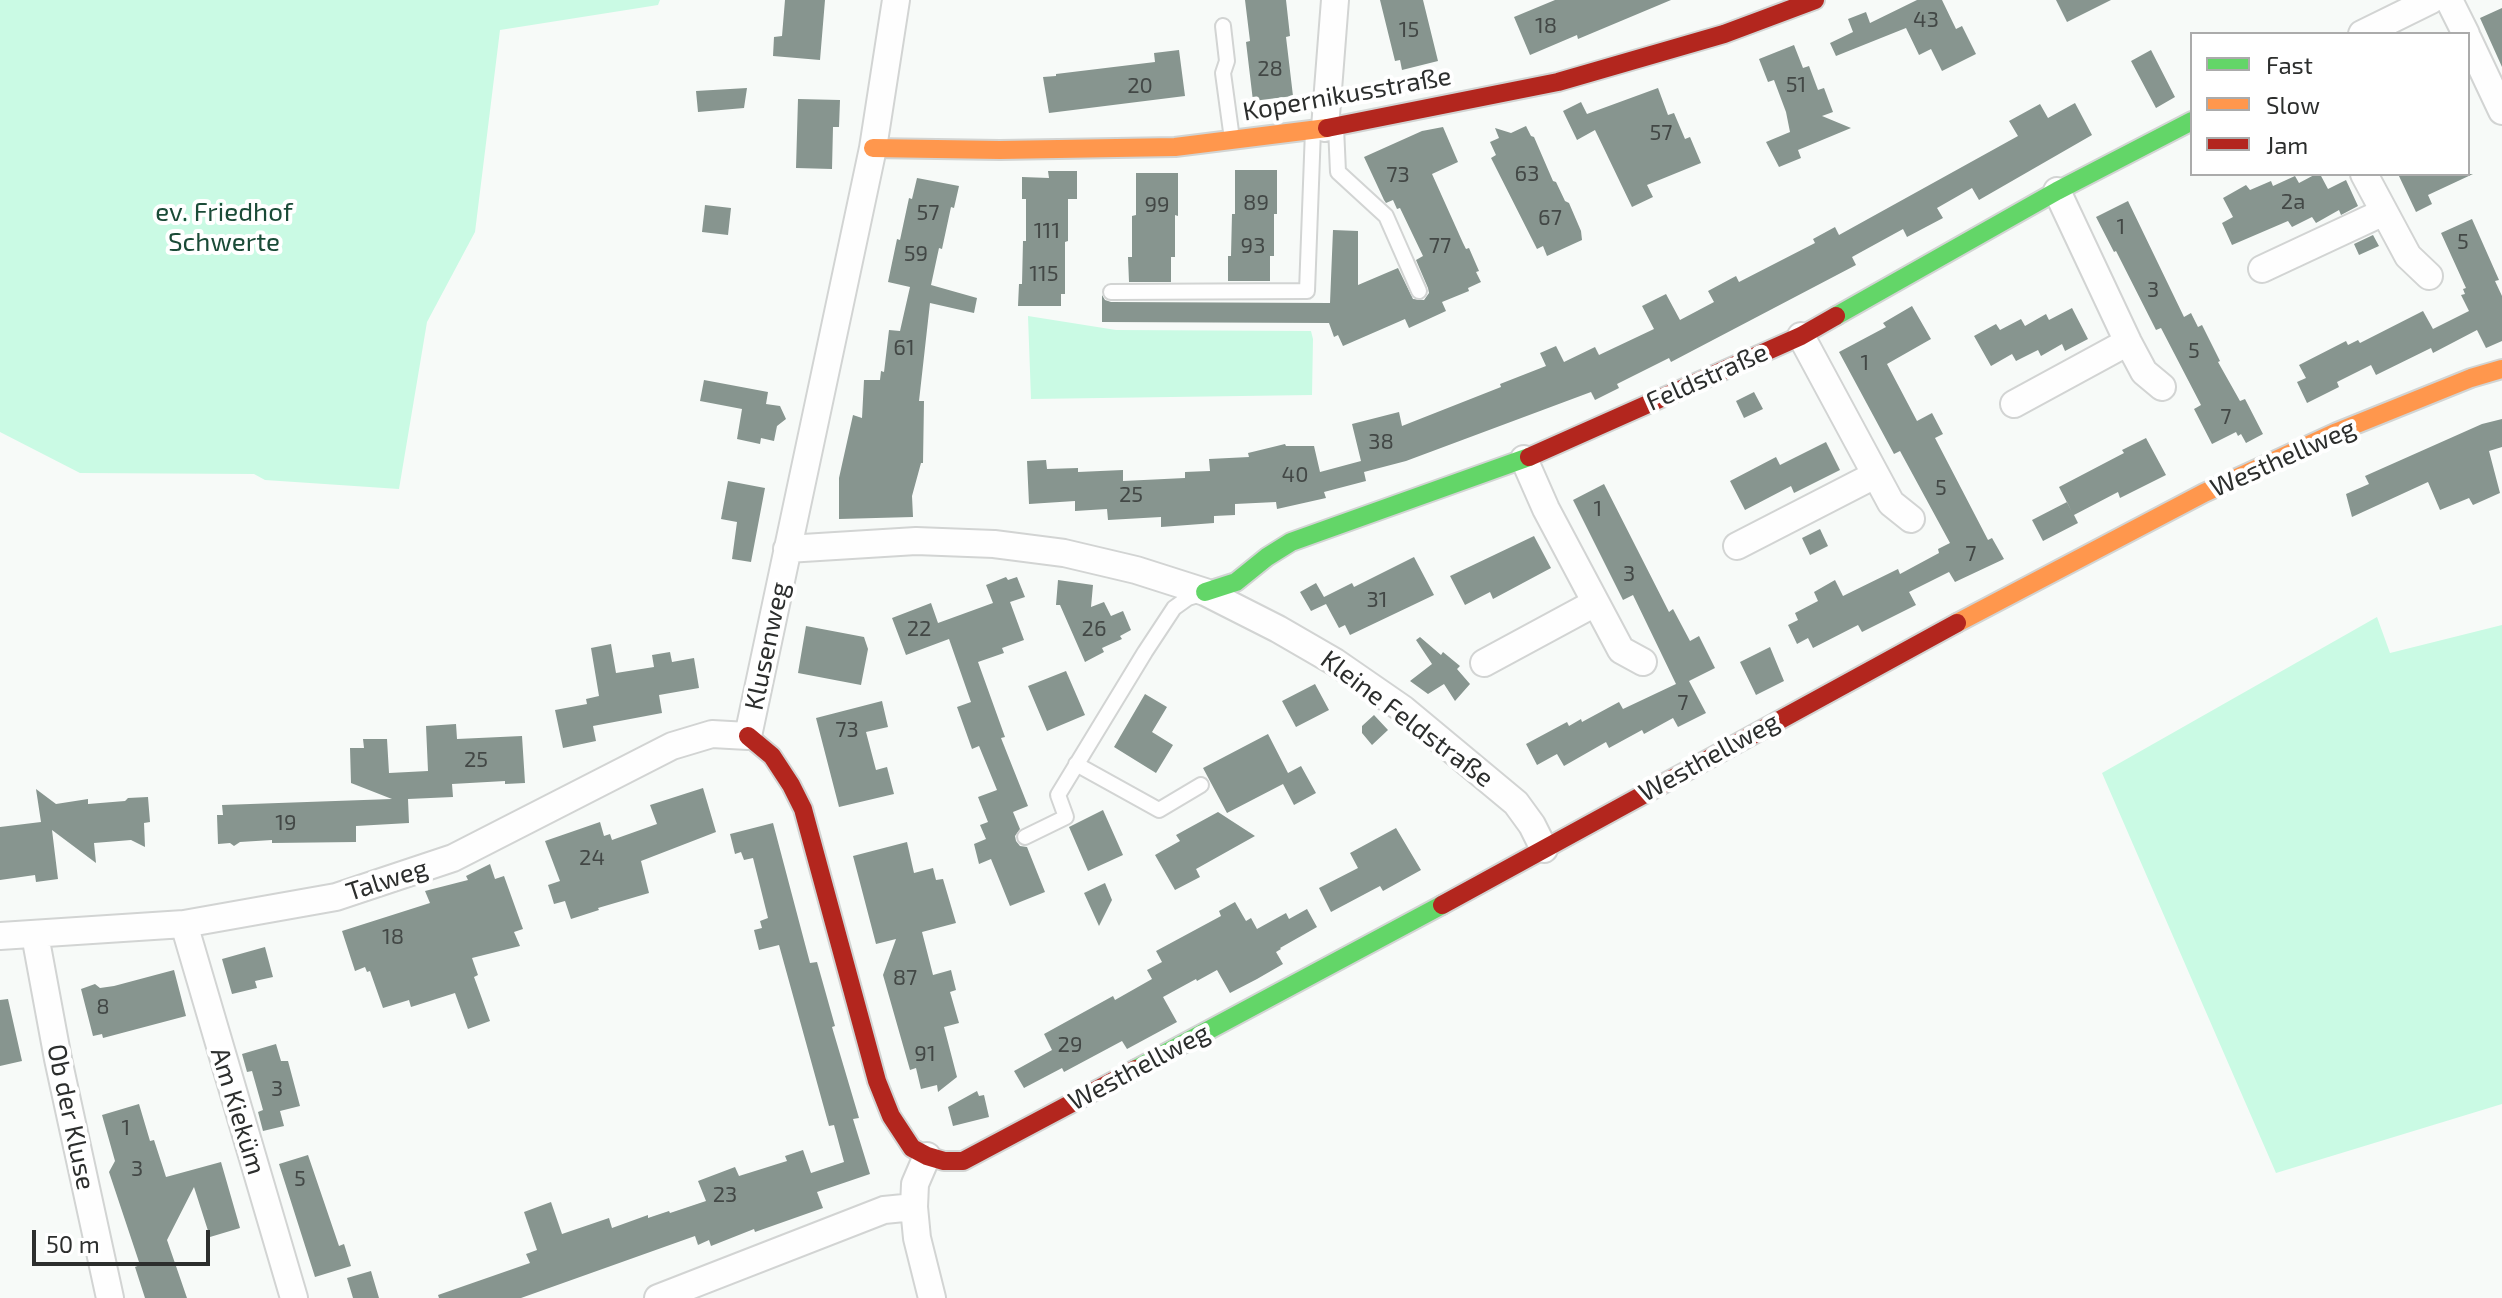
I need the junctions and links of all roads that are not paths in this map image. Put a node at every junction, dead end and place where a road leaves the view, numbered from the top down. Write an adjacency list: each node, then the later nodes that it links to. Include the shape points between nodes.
1 (896, 0): 15 (street, Klusenweg)
2 (1335, 0): 13 (street)
3 (1815, 0): 6 (street, Kopernikusstraße)
4 (2431, 0): 8 (street)
5 (2449, 0): 9 (street)
6 (1771, 8): 13 (street, Kopernikusstraße, via 1724,34 1558,82)
7 (1223, 26): 14 (lane)
8 (2366, 32)
9 (2465, 32)
10 (2470, 42): 11 (street)
11 (2502, 111)
12 (2190, 122): 17 (street, Feldstraße)
13 (1324, 128): 14 (street, Kopernikusstraße); 21 (lane, via 1338,172 1386,216); 22 (lane, via 1307,291)
14 (1232, 140): 15 (street, Kopernikusstraße, via 1160,147)
15 (873, 148): 32 (street, Klusenweg)
16 (2365, 176): 18 (street)
17 (2057, 191): 23 (street, Feldstraße); 24 (street)
18 (2384, 212): 19 (street); 20 (street, via 2408,256)
19 (2262, 269)
20 (2429, 276)
21 (1419, 291)
22 (1111, 292)
23 (1801, 336): 28 (street, Feldstraße); 29 (street)
24 (2128, 342): 26 (street, via 2144,372); 27 (street)
25 (2502, 369): 41 (street, Westhellweg, via 2337,432 2204,493)
26 (2162, 387)
27 (2014, 404)
28 (1524, 459): 33 (street, Feldstraße, via 1291,542 1236,582); 34 (street)
29 (1875, 475): 30 (street, via 1891,503); 31 (street)
30 (1911, 519)
31 (1737, 546)
32 (788, 548): 33 (street, Kleine Feldstraße, via 916,541 994,544 1064,553); 37 (street, Klusenweg)
33 (1205, 592): 38 (lane, via 1174,608); 41 (street, Kleine Feldstraße, via 1335,662 1403,709 1516,803)
34 (1595, 603): 35 (street, via 1621,650); 36 (street)
35 (1643, 662)
36 (1484, 663)
37 (748, 736): 42 (street, Talweg, via 712,734 672,746 453,858 400,877 336,897); 45 (street, Klusenweg, via 772,756 803,809 877,1081 903,1136)
38 (1076, 764): 39 (lane, via 1159,810); 40 (lane, via 1058,795 1066,817)
39 (1201, 785)
40 (1025, 837)
41 (1544, 849): 45 (street, Westhellweg, via 963,1161)
42 (184, 924): 43 (street, Talweg); 48 (street, Am Kieküm)
43 (35, 935): 44 (street, Talweg); 47 (street, Ob der Kluse)
44 (0, 936)
45 (927, 1156): 46 (street, via 915,1184)
46 (914, 1207): 49 (street, via 884,1210); 50 (street)
47 (110, 1298)
48 (294, 1298)
49 (658, 1298)
50 (932, 1298)

